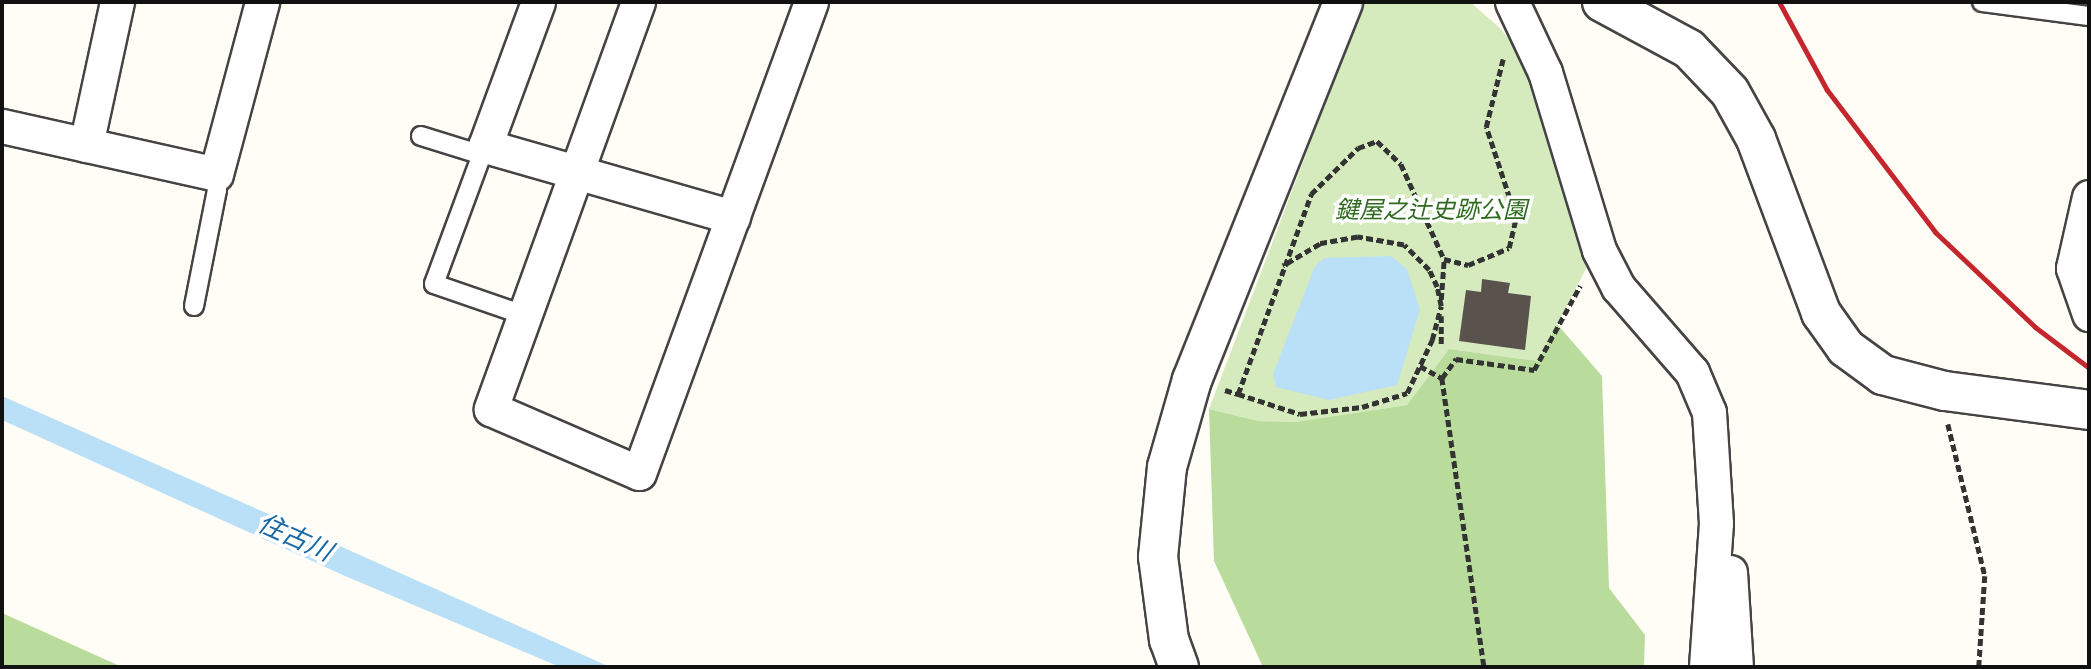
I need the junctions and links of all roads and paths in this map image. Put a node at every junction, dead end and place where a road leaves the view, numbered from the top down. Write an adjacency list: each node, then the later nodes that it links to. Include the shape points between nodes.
1 (117, 2): 13 (street)
2 (262, 2): 16 (street)
3 (537, 2): 14 (street)
4 (638, 2): 15 (street)
5 (811, 2): 18 (street)
6 (1343, 2): 29 (street)
7 (1602, 2): 30 (street, via 1689,49 1730,92 1756,139 1821,313 1846,348 1883,375)
8 (1982, 2): 10 (lane)
9 (1515, 7): 19 (street, via 1545,72); 20 (path, via 1486,127 1517,218 1509,248 1468,265)
10 (2089, 16)
11 (2, 126): 13 (street)
12 (421, 136): 14 (lane)
13 (86, 145): 16 (street)
14 (484, 151): 15 (street); 25 (lane, via 435,284)
15 (576, 172): 18 (street); 25 (street)
16 (216, 174): 22 (lane, via 217,190)
17 (2089, 197): 24 (street, via 2073,268)
18 (733, 217): 25 (street, via 639,474 491,409)
19 (1599, 250): 28 (path, via 1534,370 1456,359); 33 (street, via 1618,287 1692,372 1709,412)
20 (1444, 259): 21 (path, via 1401,164 1377,141 1358,148 1311,194); 23 (path)
21 (1283, 266): 23 (path, via 1320,244 1358,237 1404,245 1429,270); 31 (path)
22 (194, 306)
23 (1441, 306): 26 (path); 27 (path)
24 (2089, 314)
25 (524, 315)
26 (1441, 344)
27 (1420, 366): 28 (path); 31 (path, via 1407,393 1327,413 1300,414)
28 (1442, 378): 35 (path)
29 (1192, 380): 31 (path); 34 (street, via 1167,467 1158,557 1169,640)
30 (1945, 391): 32 (street); 38 (path, via 1945,412 1985,576)
31 (1238, 394)
32 (2089, 410)
33 (1716, 523): 36 (street); 37 (street, via 1728,542)
34 (1179, 667)
35 (1484, 667)
36 (1706, 667)
37 (1736, 667)
38 (1979, 667)

